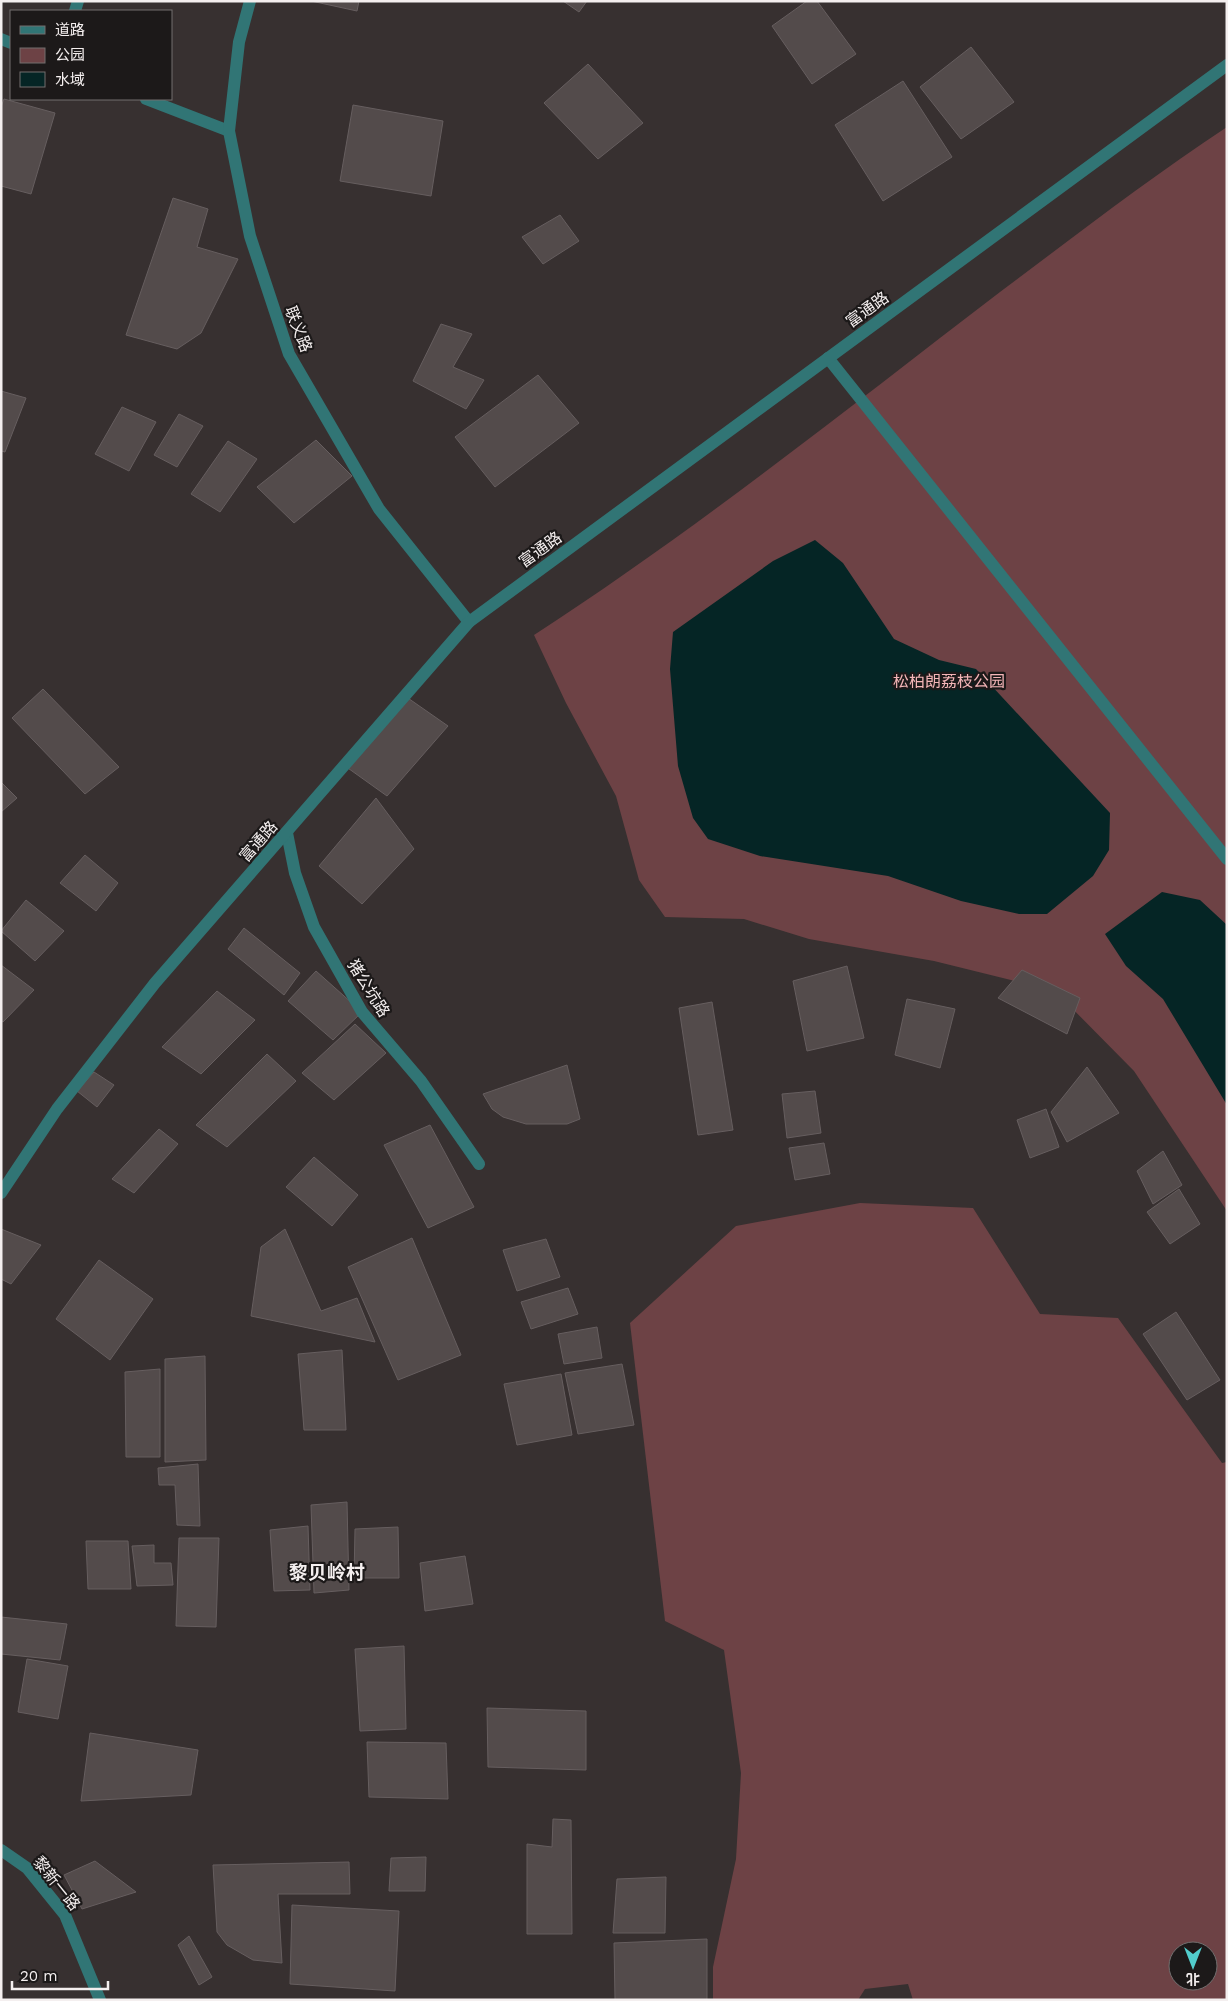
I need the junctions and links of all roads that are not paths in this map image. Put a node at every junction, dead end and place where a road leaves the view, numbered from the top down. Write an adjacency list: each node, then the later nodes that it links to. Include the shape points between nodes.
1 (250, 1): 4 (street, 联义路, via 239,42)
2 (1227, 65): 5 (street, 富通路)
3 (149, 100): 4 (street)
4 (229, 131): 6 (street, 联义路, via 250,236 289,354 379,509)
5 (828, 358): 6 (street, 富通路); 8 (street)
6 (468, 622): 7 (street, 富通路)
7 (287, 833): 9 (street, 猪公坑路, via 295,873 314,927 362,1012 421,1080); 10 (street, 富通路, via 155,983 57,1109)
8 (1227, 859)
9 (479, 1164)
10 (1, 1193)
11 (1, 1850): 12 (street, 黎新一路, via 27,1868 65,1915)
12 (100, 2000)

